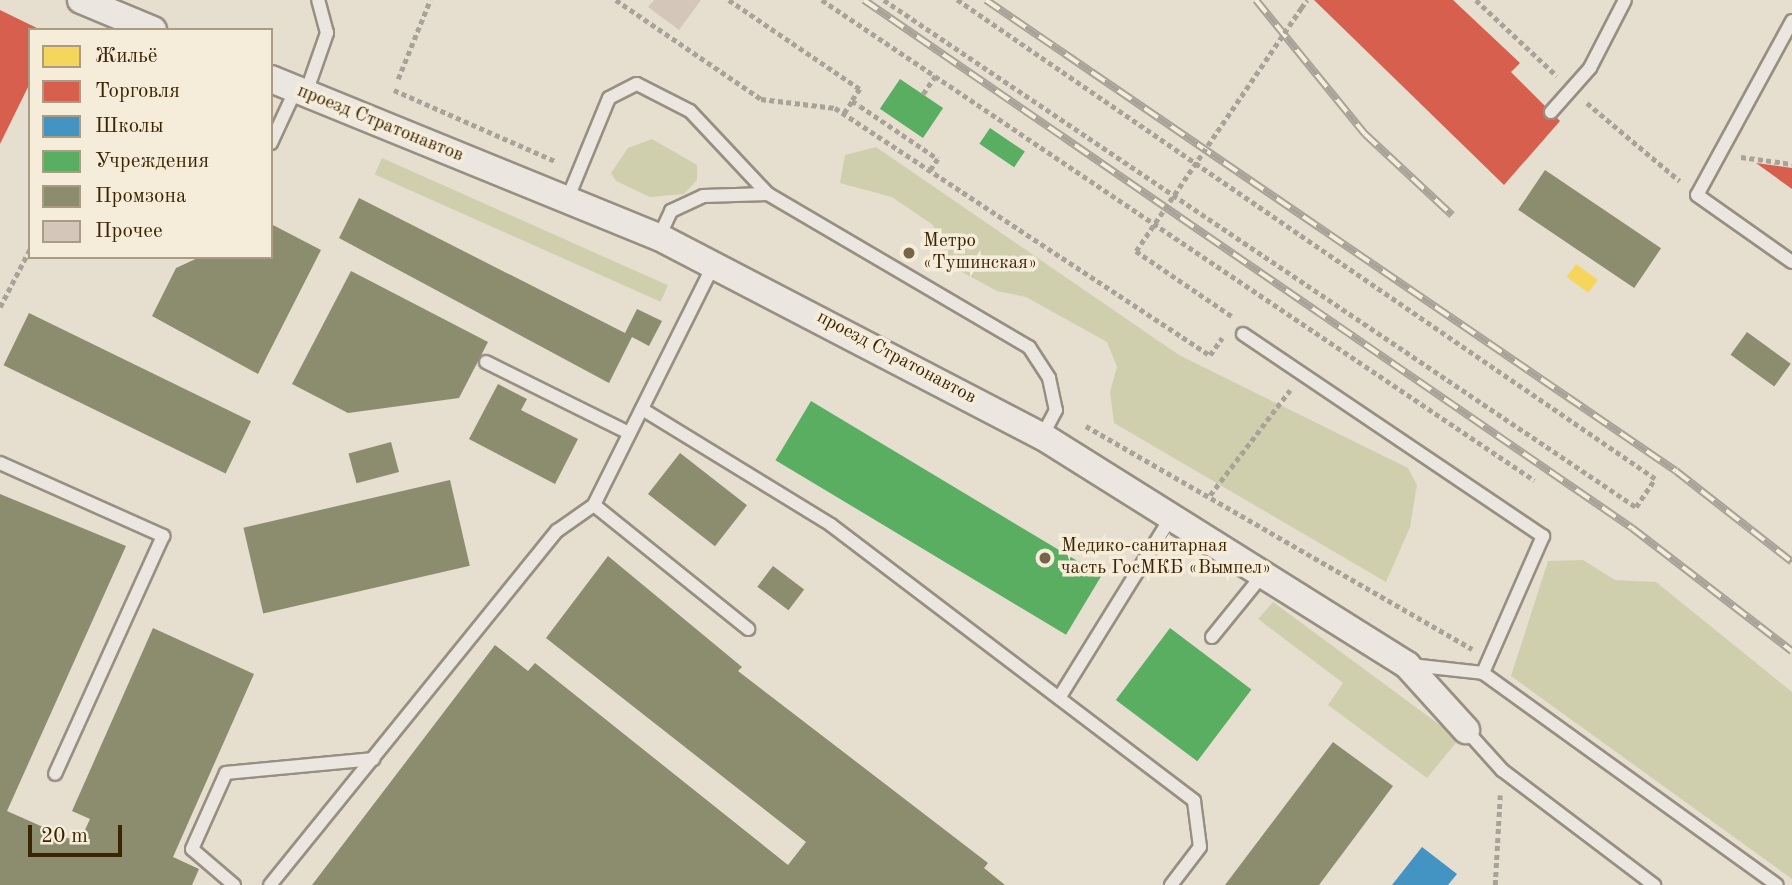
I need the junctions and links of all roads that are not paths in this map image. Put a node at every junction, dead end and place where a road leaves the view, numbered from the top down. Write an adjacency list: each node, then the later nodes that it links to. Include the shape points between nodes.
1 (81, 0): 5 (street)
2 (318, 0): 7 (lane, via 327,33)
3 (1625, 0): 8 (lane, via 1590,68)
4 (1792, 21): 13 (lane, via 1697,195)
5 (137, 27)
6 (273, 80): 7 (street, проезд Стратонавтов)
7 (301, 91): 9 (lane); 11 (street, проезд Стратонавтов)
8 (1551, 112)
9 (273, 140)
10 (768, 194): 11 (lane, via 690,111 637,84 609,98); 12 (lane, via 703,196 671,211); 19 (lane, via 1029,347 1049,378 1056,410)
11 (567, 200): 12 (street, проезд Стратонавтов)
12 (659, 237): 14 (street, проезд Стратонавтов)
13 (1792, 262)
14 (715, 264): 17 (lane); 19 (street, проезд Стратонавтов)
15 (1243, 334): 27 (lane, via 1543,536)
16 (486, 362): 18 (lane)
17 (642, 409): 18 (lane); 28 (lane, via 831,525)
18 (629, 433): 21 (lane)
19 (1042, 436): 22 (street, проезд Стратонавтов)
20 (0, 463): 31 (lane, via 163,536)
21 (594, 505): 24 (lane); 30 (lane, via 557,531)
22 (1173, 514): 23 (street, проезд Стратонавтов); 28 (lane)
23 (1264, 573): 25 (lane); 26 (street, проезд Стратонавтов)
24 (748, 629)
25 (1212, 637)
26 (1407, 665): 27 (lane); 29 (street, проезд Стратонавтов)
27 (1483, 673): 36 (lane)
28 (1059, 698): 34 (lane, via 1194,801 1200,846)
29 (1466, 730): 35 (lane, via 1502,770)
30 (373, 758): 32 (lane, via 226,773 192,849); 33 (lane)
31 (55, 774)
32 (234, 885)
33 (270, 885)
34 (1171, 885)
35 (1654, 885)
36 (1777, 885)

